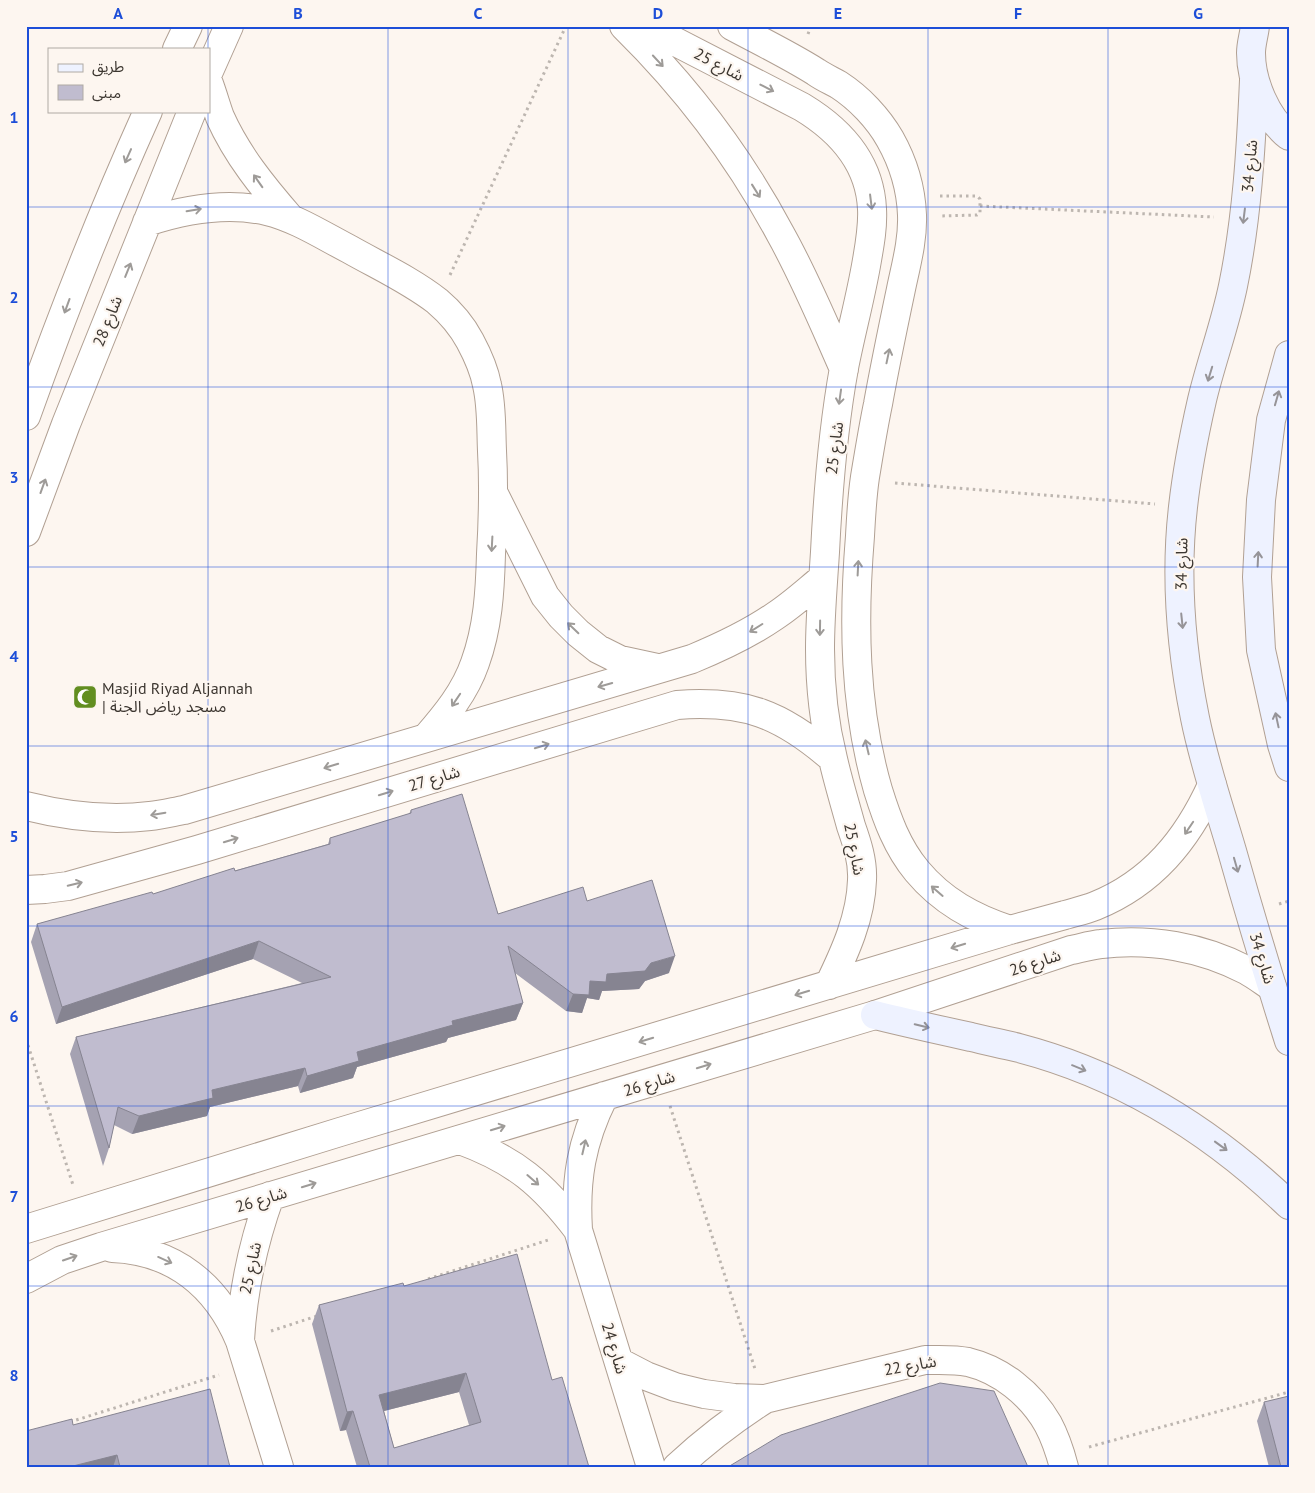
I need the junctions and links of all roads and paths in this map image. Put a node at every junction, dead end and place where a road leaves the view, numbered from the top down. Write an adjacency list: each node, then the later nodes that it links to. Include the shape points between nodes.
1 (188, 26): 10 (street)
2 (229, 26): 12 (street)
3 (566, 26): 25 (path)
4 (624, 26): 27 (street, one-way to 27, via 700,111 757,192 804,279)
5 (645, 26): 23 (street, شارع 25, one-way to 23, via 802,107 837,132 862,168 869,189 872,232)
6 (732, 26): 9 (street, شارع 25)
7 (1237, 26): 11 (street)
8 (1255, 26): 11 (street)
9 (766, 36): 18 (street, شارع 25, via 840,86 876,118 900,160)
10 (177, 48)
11 (1251, 53): 13 (street)
12 (210, 69)
13 (1254, 80): 17 (street, via 1266,107); 21 (street, شارع 34, one-way to 21)
14 (210, 87): 20 (street, one-way to 14, via 239,153 220,116)
15 (148, 112): 28 (street, one-way to 28, via 73,288)
16 (192, 112): 22 (street, شارع 28)
17 (1289, 136)
18 (911, 206): 19 (path, via 977,216); 19 (path, via 977,196); 24 (street, شارع 25, via 910,249)
19 (980, 206): 21 (path)
20 (290, 218): 22 (street, one-way to 20, via 170,214 218,207 267,211); 25 (street, via 408,281)
21 (1244, 218): 32 (street, شارع 34, one-way to 32, via 1233,285 1202,399)
22 (147, 222): 29 (street, شارع 28, one-way to 22)
23 (864, 274): 24 (street); 27 (street, شارع 25)
24 (903, 281): 30 (street, شارع 25, one-way to 24)
25 (438, 302): 31 (street, via 469,339 487,384)
26 (1289, 355): 39 (street, one-way to 26, via 1261,650 1257,577 1261,500 1271,420)
27 (844, 369): 34 (street, شارع 25, one-way to 34, via 832,457)
28 (28, 412): 29 (street)
29 (66, 424): 33 (street, شارع 28, one-way to 29)
30 (864, 480): 32 (path); 41 (street, شارع 25, one-way to 30, via 865,738 857,652 856,603)
31 (494, 495): 35 (street, one-way to 31, via 620,660 598,649 560,616 545,596); 37 (street, one-way to 37, via 489,600 483,636 475,664 462,691)
32 (1183, 507): 40 (street, شارع 34, one-way to 40, via 1180,609 1195,719)
33 (26, 532)
34 (823, 578): 35 (street, one-way to 35, via 749,632 700,656); 38 (street, شارع 25, one-way to 38, via 820,614 822,686)
35 (663, 668): 36 (street); 37 (street, one-way to 37)
36 (677, 705): 38 (street, شارع 27, via 705,703 761,713 811,739); 45 (street, شارع 27, one-way to 36)
37 (426, 738): 44 (street, one-way to 44)
38 (832, 758): 42 (street, شارع 25)
39 (1289, 767)
40 (1212, 785): 47 (street, one-way to 47, via 1186,834 1148,875 1122,894 1094,907); 51 (street, شارع 34, one-way to 51)
41 (880, 794): 42 (street); 48 (street, شارع 25, one-way to 41, via 958,908 929,884 900,847)
42 (845, 803): 50 (street, شارع 25, via 859,853 862,880 852,933)
43 (26, 806): 44 (street, one-way to 43, via 115,818 81,817)
44 (184, 810): 45 (street)
45 (198, 850): 46 (street, شارع 27, one-way to 45, via 68,886)
46 (26, 890)
47 (1063, 915): 48 (street); 49 (street)
48 (1010, 930): 50 (street, one-way to 50)
49 (1071, 950): 51 (street, شارع 26, via 1131,942 1190,949 1219,958); 52 (street, شارع 26)
50 (829, 985): 57 (street, one-way to 57)
51 (1272, 987): 54 (street, شارع 34)
52 (875, 1015): 55 (street, شارع 26, one-way to 52); 61 (street, one-way to 61, via 1020,1048 1110,1081 1195,1128 1234,1156)
53 (26, 1039): 62 (path)
54 (1289, 1040)
55 (661, 1079): 56 (street, شارع 26); 72 (path)
56 (604, 1096): 58 (street, شارع 26, one-way to 56); 64 (street, شارع 24, one-way to 56, via 576,1207 581,1161 594,1116)
57 (340, 1132): 59 (street); 62 (street)
58 (460, 1140): 59 (street, شارع 26); 64 (street, شارع 24, one-way to 64, via 484,1148 527,1175 546,1191)
59 (354, 1171): 60 (street, شارع 26, one-way to 59)
60 (270, 1196): 65 (street, شارع 26); 69 (street, شارع 25, via 248,1273 242,1312)
61 (1289, 1205)
62 (82, 1212): 63 (street)
63 (26, 1228)
64 (578, 1230): 67 (path); 70 (street, شارع 24)
65 (101, 1247): 66 (street, شارع 26, one-way to 65, via 62,1260); 69 (street, شارع 25, one-way to 69, via 147,1253 190,1273 220,1304 232,1322)
66 (26, 1279)
67 (428, 1280)
68 (324, 1314): 69 (path)
69 (244, 1354): 73 (path); 75 (street, شارع 25)
70 (619, 1362): 72 (street, شارع 22, via 682,1389); 76 (street, شارع 24)
71 (1289, 1392): 74 (path)
72 (765, 1400): 74 (street, شارع 22, via 926,1360 968,1362 1006,1379 1022,1391 1048,1424); 77 (street, شارع 22, via 718,1430)
73 (63, 1424)
74 (1062, 1461)
75 (279, 1467)
76 (651, 1467)
77 (677, 1467)

